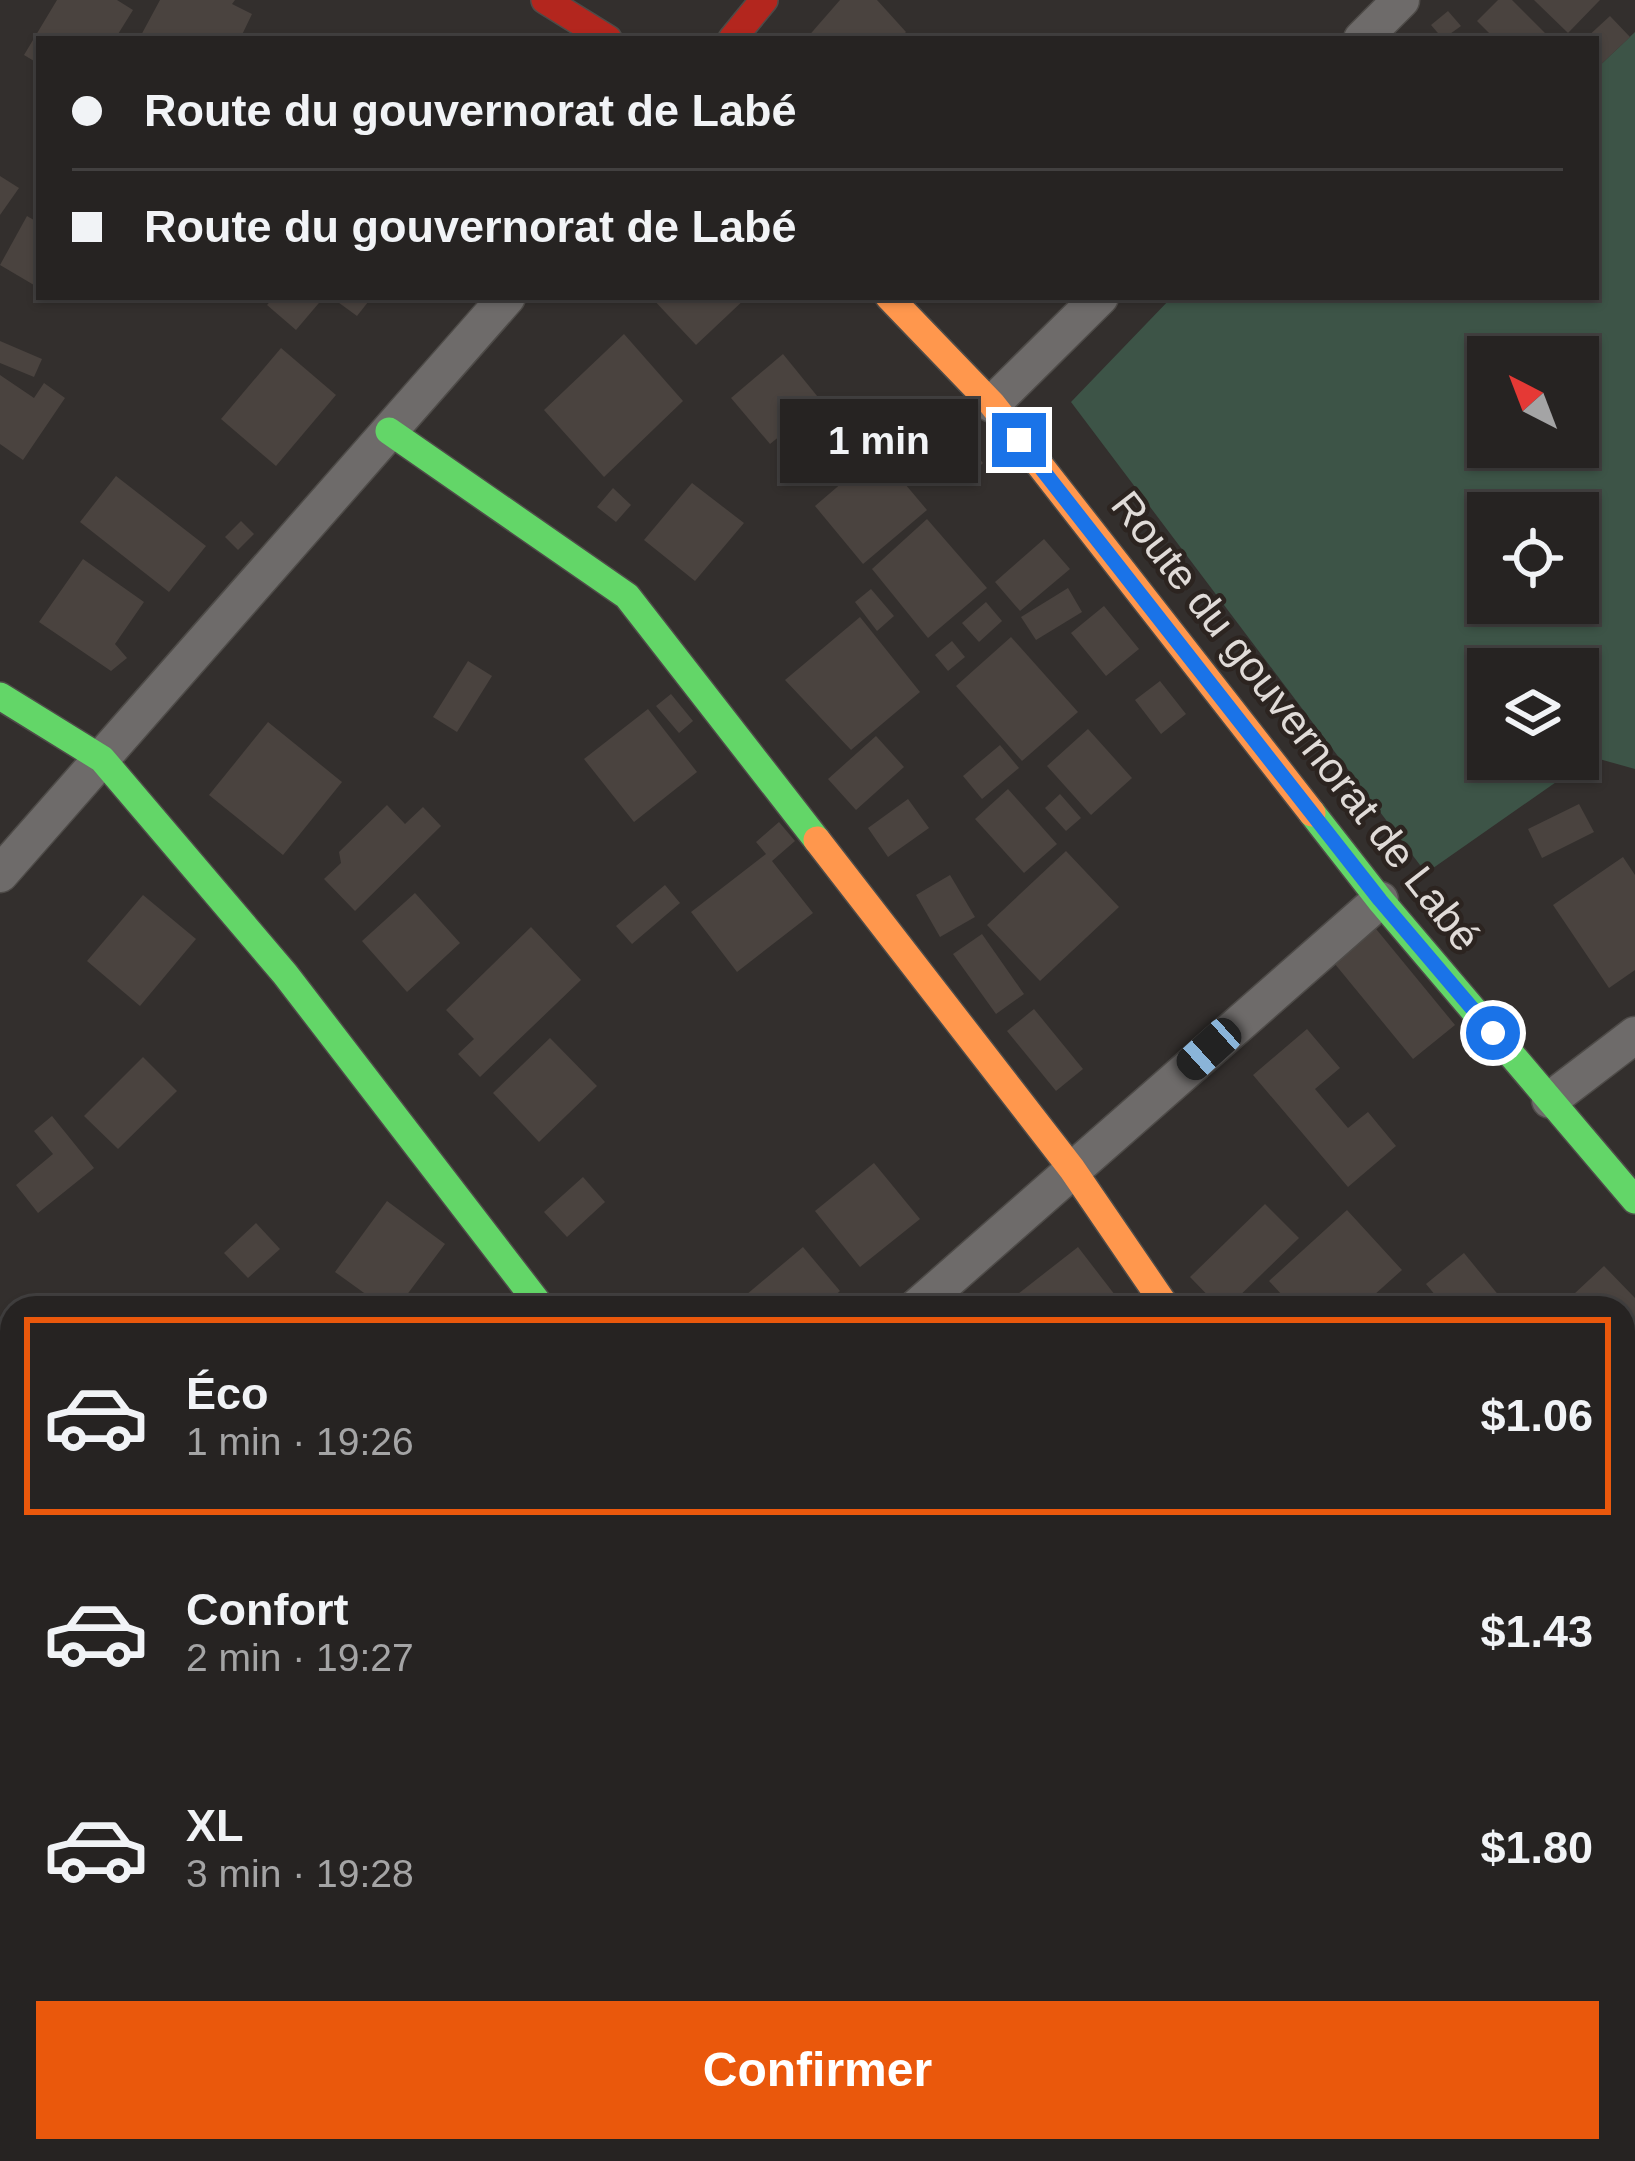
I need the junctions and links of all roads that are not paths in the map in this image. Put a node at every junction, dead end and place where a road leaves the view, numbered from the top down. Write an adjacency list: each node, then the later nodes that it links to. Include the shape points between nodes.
1 (545, 0): 4 (street)
2 (764, 0): 5 (street)
3 (1401, 0): 6 (street)
4 (603, 36)
5 (734, 36)
6 (1365, 36)
7 (504, 300): 11 (street)
8 (892, 300): 10 (street, Route du gouvernorat de Labé)
9 (1097, 300): 10 (street)
10 (992, 404): 15 (street, Route du gouvernorat de Labé)
11 (389, 431): 13 (street); 18 (street, via 627,596)
12 (0, 696): 13 (street)
13 (102, 759): 14 (street); 20 (street, via 285,974)
14 (0, 874)
15 (1380, 900): 17 (street, Route du gouvernorat de Labé); 18 (street)
16 (1635, 1034): 17 (street)
17 (1550, 1100): 19 (street, Route du gouvernorat de Labé)
18 (1072, 1169): 21 (street); 22 (street)
19 (1635, 1200)
20 (533, 1296)
21 (929, 1296)
22 (1159, 1296)

